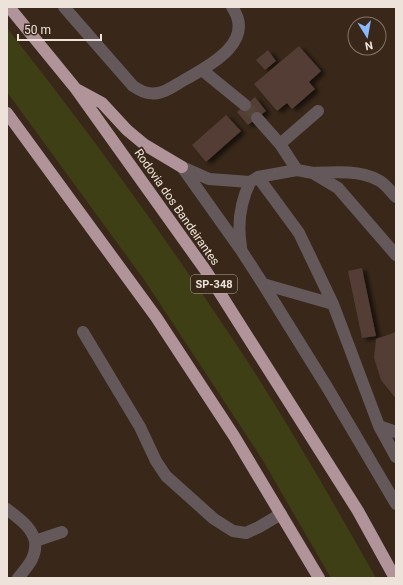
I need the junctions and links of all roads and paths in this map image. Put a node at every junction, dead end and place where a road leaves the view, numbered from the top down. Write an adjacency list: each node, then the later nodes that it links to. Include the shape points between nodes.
1 (9, 7): 5 (highway, Rodovia dos Bandeirantes / SP-348)
2 (64, 7): 4 (street, via 133,86 142,92 160,93)
3 (232, 7): 4 (street, via 239,20 238,32 233,43 225,54)
4 (202, 70): 6 (street)
5 (76, 89): 11 (highway, via 102,103 145,145); 31 (highway, Rodovia dos Bandeirantes / SP-348, via 206,271 358,511)
6 (245, 106)
7 (318, 111): 10 (street)
8 (7, 113): 26 (highway, via 156,317 234,436)
9 (257, 118): 10 (street)
10 (280, 144): 12 (street)
11 (182, 167): 14 (street, via 209,179); 16 (street)
12 (297, 170): 13 (street); 14 (street)
13 (313, 173): 15 (street, via 341,172 362,175 379,180); 17 (street, via 338,188)
14 (254, 179): 16 (street, via 241,207); 19 (street, via 299,233)
15 (396, 197)
16 (241, 250): 18 (street)
17 (396, 255)
18 (263, 284): 19 (street); 24 (street)
19 (332, 304): 21 (street)
20 (83, 332): 26 (street, via 166,476 214,519 233,531 246,533)
21 (379, 426): 22 (street); 23 (street)
22 (396, 432)
23 (396, 457)
24 (396, 504)
25 (7, 509): 28 (street, via 28,526)
26 (281, 514): 30 (highway)
27 (62, 532): 28 (street)
28 (35, 541): 29 (street, via 33,560)
29 (18, 578)
30 (319, 578)
31 (395, 578)

